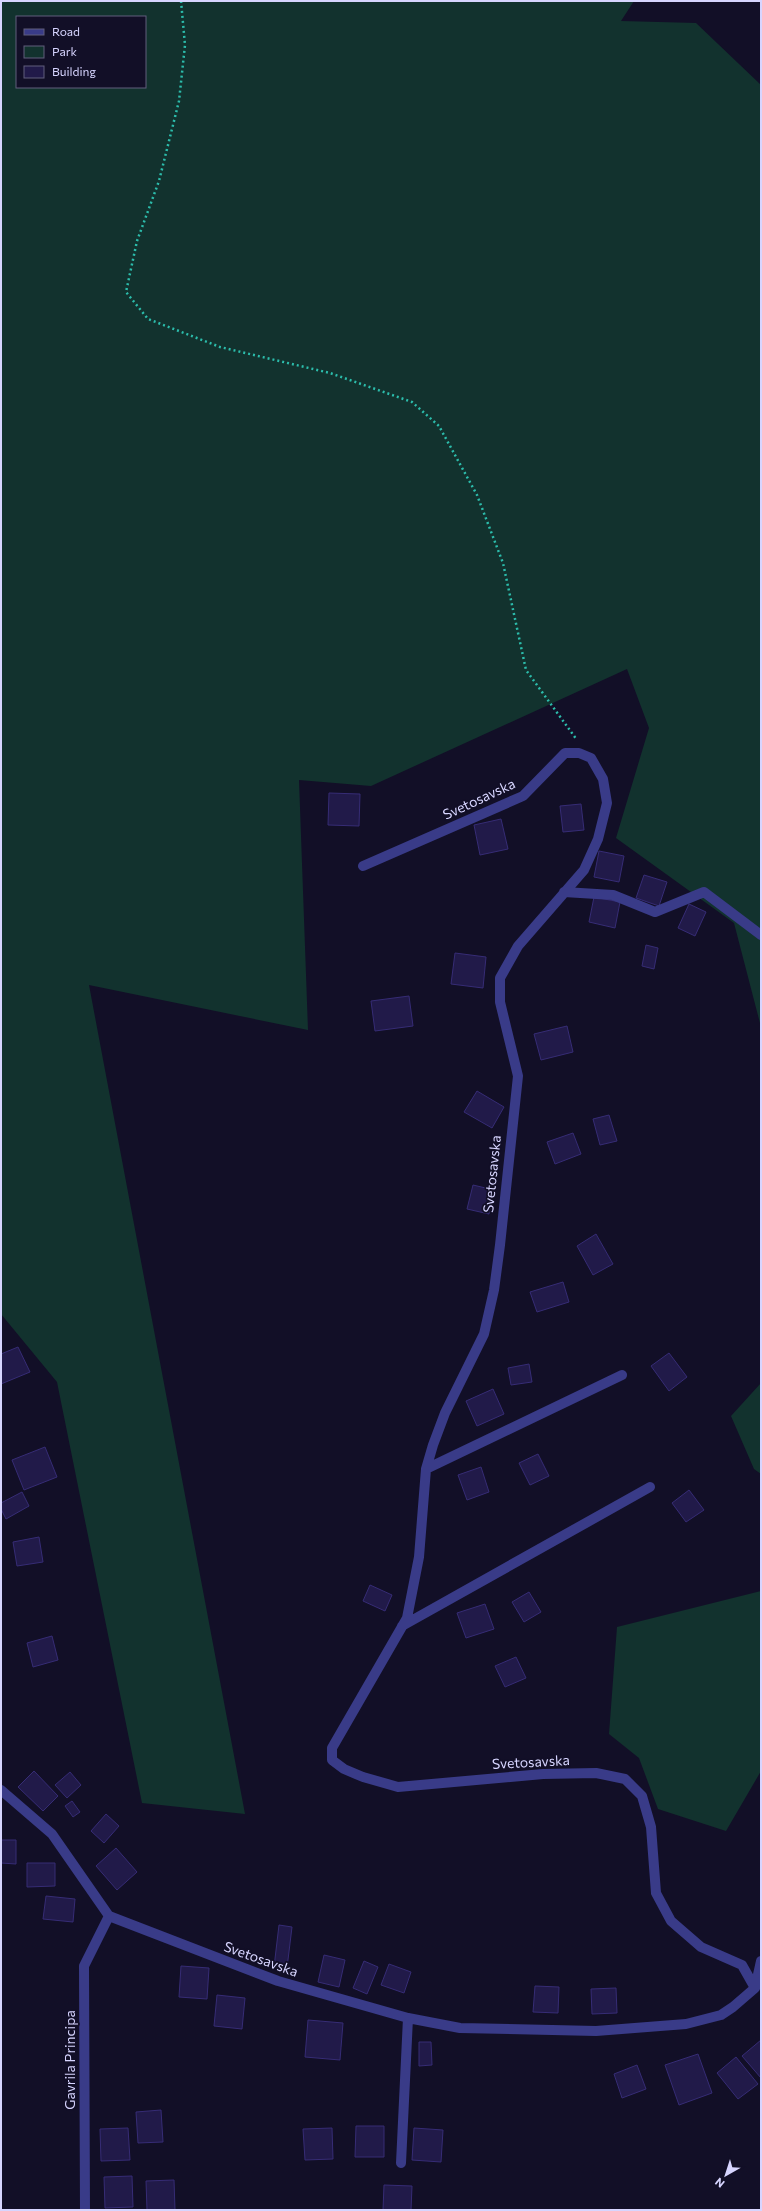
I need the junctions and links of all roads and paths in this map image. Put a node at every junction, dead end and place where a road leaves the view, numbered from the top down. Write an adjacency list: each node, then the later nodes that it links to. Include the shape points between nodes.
1 (181, 1): 2 (path, via 185,44 179,101 160,180 137,241 126,292 148,319 220,347 330,373 412,402 439,426 476,495 503,563 526,670)
2 (592, 758): 3 (street, Svetosavska, via 579,753 565,753 523,796); 4 (street, Svetosavska, via 602,779 607,803 598,839 584,870)
3 (363, 866)
4 (564, 892): 5 (street, via 613,895 655,912 704,892); 7 (street, Svetosavska, via 518,946 500,978 500,1002 518,1076 494,1290 484,1334 445,1413)
5 (761, 936)
6 (622, 1375): 7 (street)
7 (426, 1469): 9 (street, Svetosavska, via 419,1557 407,1618)
8 (650, 1487): 9 (street)
9 (402, 1626): 13 (street, Svetosavska, via 332,1748 332,1760 363,1778 398,1787 550,1774 596,1773 625,1779 642,1796 651,1827 656,1893 670,1921 701,1947 742,1965)
10 (1, 1790): 11 (street, via 52,1834)
11 (109, 1916): 14 (street, Svetosavska, via 278,1981); 16 (street, Gavrila Principa, via 84,1966)
12 (761, 1961): 13 (street)
13 (755, 1988): 14 (street, Svetosavska, via 721,2015 686,2024 581,2031 460,2028)
14 (408, 2018): 15 (street)
15 (401, 2163)
16 (85, 2210)

